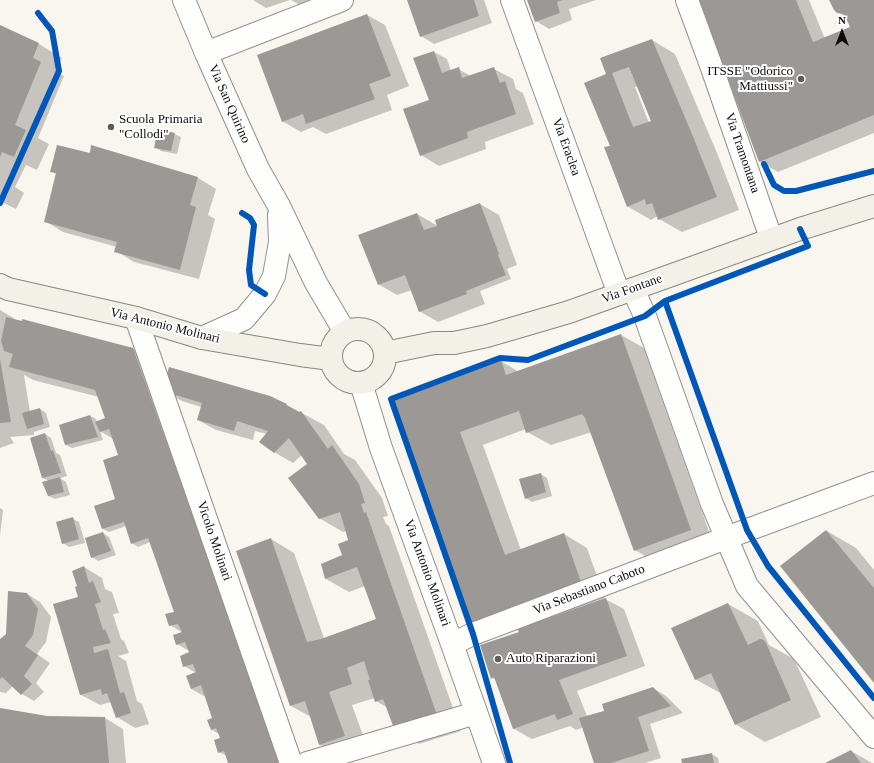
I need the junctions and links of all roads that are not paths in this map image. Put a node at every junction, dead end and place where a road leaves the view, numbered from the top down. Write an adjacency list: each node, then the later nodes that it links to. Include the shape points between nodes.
1 (184, 0): 5 (street, Via San Quirino)
2 (342, 0): 5 (street)
3 (512, 0): 10 (street, Via Eraclea)
4 (687, 0): 8 (street, Via Tramontana)
5 (206, 53): 6 (street, Via San Quirino, via 258,169)
6 (279, 206): 12 (street, Via San Quirino, via 316,283); 13 (street, Via San Quirino, via 280,242 274,276 265,294 244,319)
7 (874, 206): 8 (street, Via Fontane)
8 (771, 238): 10 (street, Via Fontane)
9 (0, 286): 11 (street, Via Antonio Molinari)
10 (626, 291): 14 (street, Via Fontane, via 569,312 487,336 454,343 434,343); 18 (street, via 645,316)
11 (136, 318): 13 (street, Via Antonio Molinari); 22 (street, Vicolo Molinari)
12 (345, 332): 14 (street, via 359,329 368,331 382,344); 15 (street, via 338,338)
13 (202, 338): 15 (street, Via Antonio Molinari)
14 (385, 354): 16 (street, via 384,363 378,374)
15 (331, 359): 16 (street, via 340,377)
16 (361, 383): 19 (street, Via Antonio Molinari, via 381,448)
17 (874, 484): 18 (street, Via Sebastiano Caboto)
18 (726, 538): 19 (street, Via Sebastiano Caboto); 21 (street, via 747,586)
19 (452, 644): 20 (street, Via Antonio Molinari)
20 (476, 713): 23 (street); 24 (street, Via Antonio Molinari)
21 (874, 737)
22 (291, 763)
23 (307, 763)
24 (494, 763)

